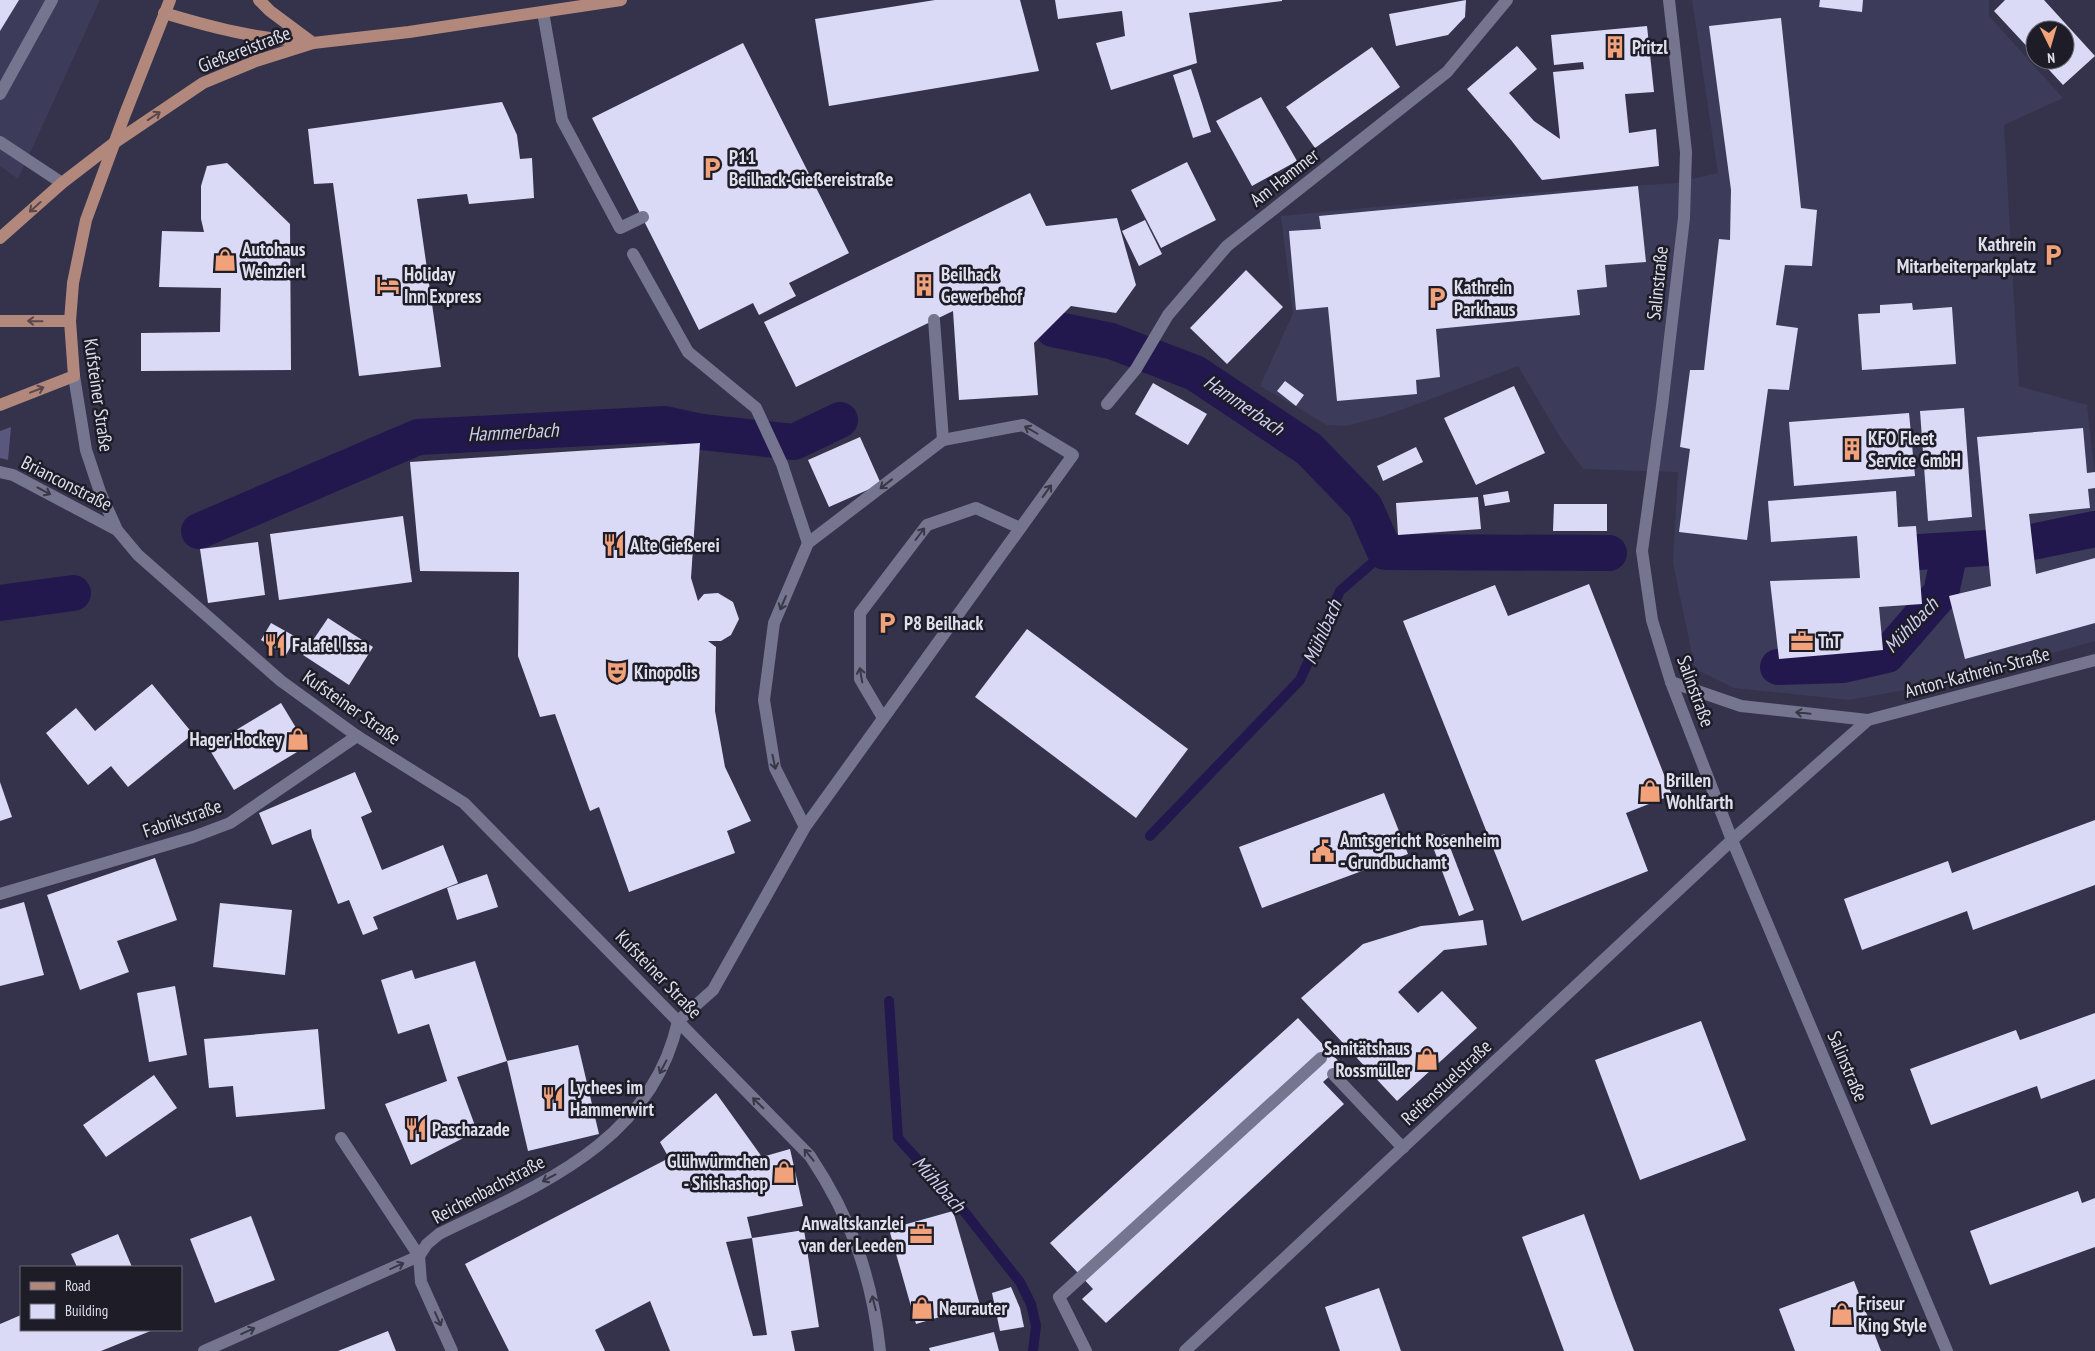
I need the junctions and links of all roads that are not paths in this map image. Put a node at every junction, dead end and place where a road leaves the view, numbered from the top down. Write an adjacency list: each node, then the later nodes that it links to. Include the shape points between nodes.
1 (52, 0): 10 (street)
2 (170, 0): 8 (main road, Kufsteiner Straße)
3 (259, 0): 9 (main road, Gießereistraße)
4 (621, 0): 7 (main road, Gießereistraße)
5 (1507, 0): 21 (street, Am Hammer, via 1447,72 1227,246 1168,315 1136,369)
6 (1669, 0): 29 (street, Salinstraße, via 1686,152 1684,218 1642,551 1652,620)
7 (543, 12): 9 (main road, Gießereistraße); 14 (street, via 562,120 620,228)
8 (164, 13): 9 (main road, Gießereistraße, via 258,38); 12 (main road, Kufsteiner Straße)
9 (313, 43): 12 (main road, Gießereistraße, one-way to 9, via 203,83 256,61)
10 (0, 94)
11 (0, 142): 13 (street)
12 (114, 143): 13 (main road); 19 (main road, Kufsteiner Straße, via 86,220 73,283)
13 (62, 183): 15 (main road, one-way to 15)
14 (643, 217)
15 (0, 238)
16 (633, 254): 27 (street, via 688,352 756,408 782,464)
17 (934, 320): 23 (street)
18 (0, 321): 19 (main road, one-way to 18)
19 (70, 321): 20 (main road, Kufsteiner Straße)
20 (74, 376): 22 (main road, one-way to 20); 26 (street, Kufsteiner Straße, via 86,450)
21 (1107, 404)
22 (0, 405)
23 (943, 440): 25 (street, one-way to 23, via 1073,455 1022,425); 27 (street, one-way to 27)
24 (0, 472): 26 (street, Brianconstraße, one-way to 26, via 13,475)
25 (1020, 528): 30 (street); 30 (street, one-way to 25, via 860,679 860,613 927,525 976,508)
26 (117, 530): 32 (street, Kufsteiner Straße, via 138,555 281,680)
27 (808, 543): 33 (street, one-way to 33, via 774,623 764,700 775,768)
28 (2095, 660): 31 (street, Anton-Kathrein-Straße)
29 (1671, 682): 31 (street, Anton-Kathrein-Straße, one-way to 29, via 1741,706); 34 (street, Salinstraße)
30 (883, 718): 33 (street)
31 (1868, 720): 34 (street, Anton-Kathrein-Straße)
32 (357, 736): 35 (street, Fabrikstraße, via 230,823); 36 (street, Kufsteiner Straße, via 464,803)
33 (805, 827): 36 (street, via 713,990)
34 (1732, 840): 40 (street, Reifenstuelstraße); 47 (street, Salinstraße)
35 (0, 894)
36 (678, 1021): 41 (street, Reichenbachstraße, one-way to 41, via 670,1054 651,1088 610,1138 573,1165 439,1234); 44 (street, Kufsteiner Straße, one-way to 36, via 876,1309 864,1265 850,1226 830,1187 793,1137)
37 (1321, 1058): 45 (street, via 1059,1298)
38 (1333, 1074): 40 (street)
39 (341, 1138): 41 (street)
40 (1403, 1148): 46 (street, Reifenstuelstraße)
41 (419, 1256): 42 (street, Reichenbachstraße, one-way to 41); 43 (street, one-way to 43, via 421,1282)
42 (204, 1351)
43 (452, 1351)
44 (880, 1351)
45 (1086, 1351)
46 (1186, 1351)
47 (1947, 1351)

